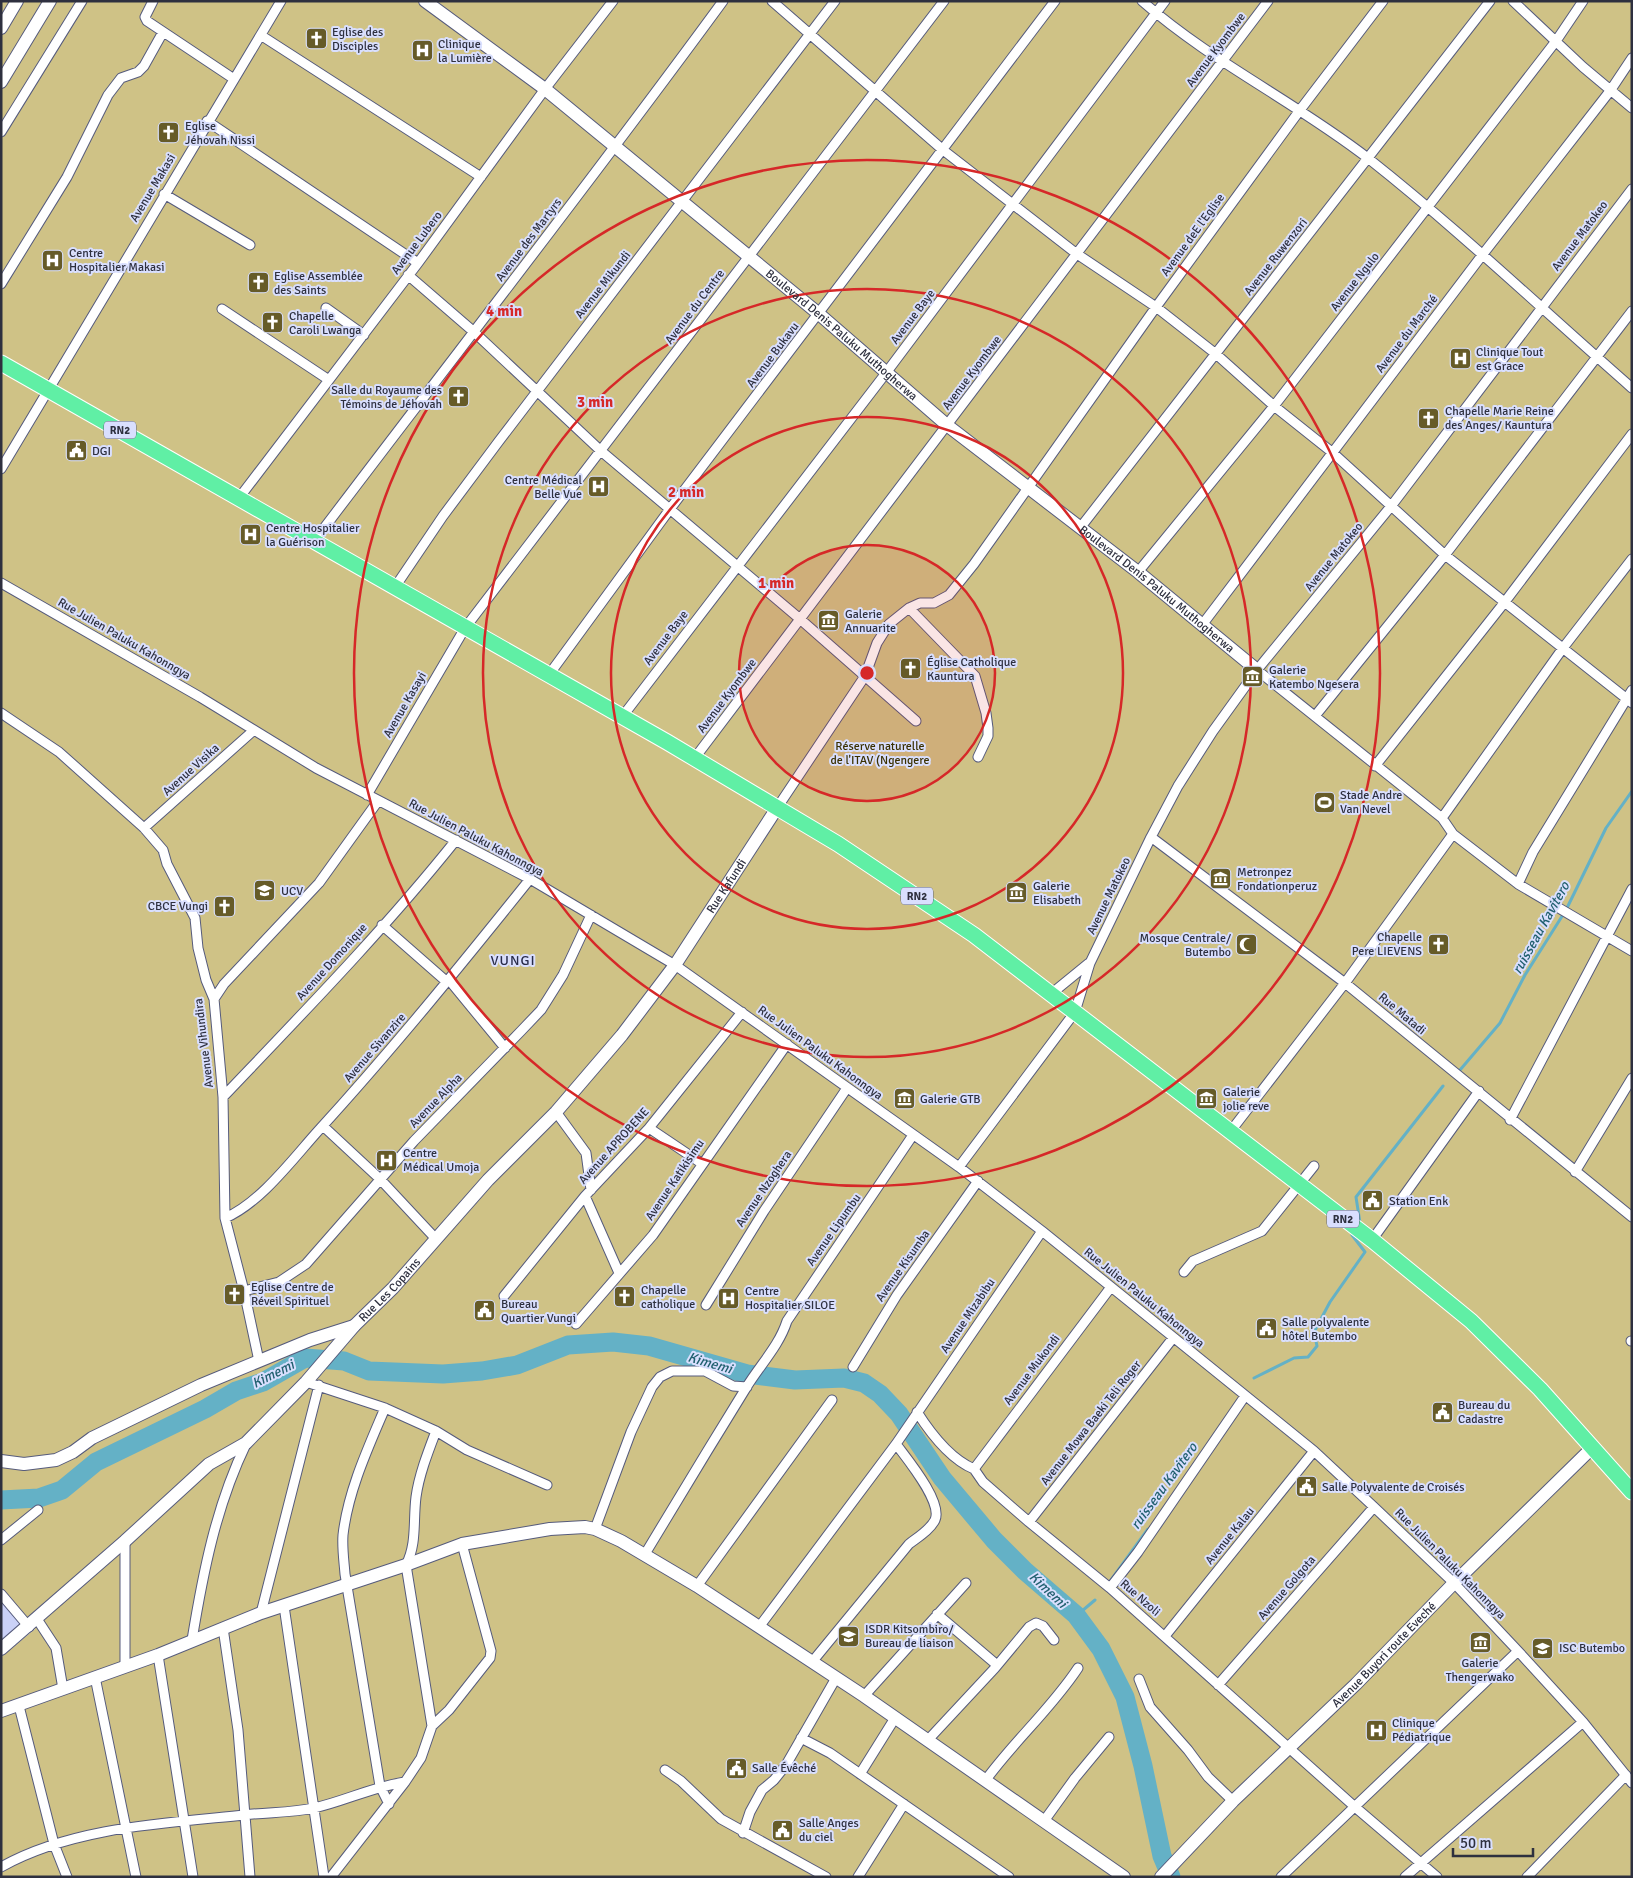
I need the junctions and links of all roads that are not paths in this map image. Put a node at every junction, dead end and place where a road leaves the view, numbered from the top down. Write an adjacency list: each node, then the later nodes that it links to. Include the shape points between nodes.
1 (17, 1): 21 (street)
2 (50, 1): 29 (street)
3 (82, 1): 36 (street)
4 (153, 1): 22 (street, via 145,17)
5 (281, 1): 24 (street, Avenue Makasi)
6 (425, 1): 30 (street, Boulevard Denis Paluku Muthogherwa)
7 (613, 1): 30 (street, Avenue Lubero)
8 (723, 1): 37 (street, Avenue des Martyrs)
9 (772, 1): 23 (street)
10 (835, 1): 23 (street, Avenue Mikundi)
11 (944, 1): 31 (street, Avenue du Centre)
12 (1055, 1): 38 (street, Avenue Bukavu)
13 (1142, 1): 20 (street)
14 (1165, 1): 20 (street, Avenue Baye)
15 (1268, 1): 27 (street, Avenue Kyombwe)
16 (1383, 1): 34 (street, Avenue deE l'Eglise)
17 (1490, 1): 39 (street, Avenue Ruwenzori)
18 (1513, 1): 25 (street)
19 (1583, 1): 25 (street, Avenue Ngulo)
20 (1156, 14): 27 (street); 44 (street, Avenue Baye)
21 (2, 25)
22 (163, 32): 28 (street); 52 (street, via 144,66 122,78 108,95 67,177)
23 (811, 34): 31 (street); 43 (street, Avenue Mikundi)
24 (262, 36): 28 (street, Avenue Makasi); 40 (street)
25 (1556, 41): 32 (street); 45 (street, Avenue Ngulo)
26 (1632, 58): 32 (street, Avenue du Marché)
27 (1224, 61): 34 (street); 47 (street, Avenue Kyombwe)
28 (234, 79): 35 (street, Avenue Makasi)
29 (1, 82)
30 (545, 89): 37 (street, Boulevard Denis Paluku Muthogherwa); 40 (street, Avenue Lubero)
31 (875, 91): 38 (street); 49 (street, Avenue du Centre)
32 (1610, 91): 33 (street); 48 (street, Avenue du Marché)
33 (1632, 108)
34 (1300, 110): 39 (street); 53 (street, Avenue deE l'Eglise)
35 (207, 121): 42 (street, Avenue Makasi); 50 (street)
36 (1, 132)
37 (616, 147): 43 (street, Boulevard Denis Paluku Muthogherwa); 59 (street, Avenue des Martyrs)
38 (943, 150): 44 (street); 58 (street, Avenue Bukavu)
39 (1368, 159): 45 (street); 61 (street, Avenue Ruwenzori)
40 (481, 176): 50 (street, Avenue Lubero)
41 (1632, 189): 55 (street, Avenue Matokeo)
42 (164, 194): 46 (street); 67 (street, Avenue Makasi)
43 (682, 203): 49 (street, Boulevard Denis Paluku Muthogherwa); 68 (street, Avenue Mikundi)
44 (1013, 204): 47 (street); 64 (street, Avenue Baye)
45 (1428, 208): 48 (street); 69 (street, Avenue Ngulo)
46 (250, 245)
47 (1077, 254): 53 (street); 70 (street, Avenue Kyombwe)
48 (1482, 254): 55 (street); 73 (street, Avenue du Marché)
49 (749, 258): 58 (street, Boulevard Denis Paluku Muthogherwa); 72 (street, Avenue du Centre)
50 (418, 263): 51 (street, Avenue Lubero)
51 (408, 275): 59 (street); 60 (street, Avenue Lubero)
52 (1, 284)
53 (1156, 307): 61 (street); 75 (street, Avenue deE l'Eglise)
54 (326, 308): 60 (street)
55 (1540, 308): 62 (street); 77 (street, Avenue Matokeo)
56 (222, 309): 65 (street)
57 (1632, 311): 62 (street)
58 (819, 314): 64 (street, Boulevard Denis Paluku Muthogherwa); 78 (street, Avenue Bukavu)
59 (474, 332): 68 (street); 80 (street, Avenue des Martyrs)
60 (364, 335): 65 (street, Avenue Lubero)
61 (1216, 354): 69 (street); 79 (street, Avenue Ruwenzori)
62 (1597, 357): 66 (street); 81 (street)
63 (1, 363): 67 (highway, RN2)
64 (886, 373): 70 (street, Boulevard Denis Paluku Muthogherwa); 83 (street, Avenue Baye)
65 (329, 380): 76 (street, Avenue Lubero)
66 (1632, 388)
67 (48, 390): 74 (street, Avenue Makasi); 76 (highway, RN2)
68 (538, 390): 72 (street); 86 (street, Avenue Mikundi, via 442,516)
69 (1274, 406): 73 (street); 84 (street, Avenue Ngulo)
70 (948, 426): 75 (street, Boulevard Denis Paluku Muthogherwa); 89 (street, Avenue Kyombwe)
71 (1632, 434): 87 (street)
72 (601, 452): 78 (street); 91 (street, Avenue du Centre)
73 (1333, 453): 77 (street); 90 (street, Avenue du Marché)
74 (1, 470)
75 (1029, 489): 79 (street, Boulevard Denis Paluku Muthogherwa); 88 (street, Avenue deE l'Eglise, via 949,595 934,603 920,603)
76 (239, 498): 80 (highway, RN2)
77 (1392, 506): 81 (street); 93 (street, Avenue Matokeo)
78 (670, 509): 83 (street); 94 (street, Avenue Bukavu)
79 (1080, 528): 84 (street, Boulevard Denis Paluku Muthogherwa)
80 (315, 540): 86 (highway, RN2)
81 (1445, 554): 87 (street); 99 (street)
82 (1632, 559): 92 (street)
83 (737, 567): 89 (street); 100 (street, Avenue Baye)
84 (1138, 572): 90 (street, Boulevard Denis Paluku Muthogherwa)
85 (1, 583): 102 (street, Rue Julien Paluku Kahonngya)
86 (395, 587): 91 (highway, RN2)
87 (1504, 603): 92 (street); 105 (street)
88 (908, 608): 95 (street, via 889,624 877,643); 103 (street, via 975,676 988,728 988,736)
89 (800, 619): 95 (street); 104 (street, Avenue Kyombwe)
90 (1202, 625): 93 (street, Boulevard Denis Paluku Muthogherwa)
91 (465, 628): 94 (highway, RN2); 106 (street, Avenue Kasayi)
92 (1563, 648): 97 (street); 109 (street)
93 (1257, 670): 99 (street); 112 (street, Avenue Matokeo, via 1178,786)
94 (548, 676): 100 (highway, RN2)
95 (865, 676): 101 (street); 108 (street)
96 (1632, 690): 97 (street)
97 (1629, 701): 115 (street, via 1533,852)
98 (1, 714): 110 (street, Avenue Vihundira, via 59,752)
99 (1315, 716): 105 (street)
100 (622, 717): 104 (highway, RN2)
101 (916, 721)
102 (254, 730): 106 (street, Rue Julien Paluku Kahonngya); 110 (street, Avenue Visika)
103 (978, 757)
104 (694, 759): 108 (highway, RN2)
105 (1375, 766): 109 (street)
106 (366, 795): 107 (street, Rue Julien Paluku Kahonngya)
107 (378, 801): 113 (street, Rue Julien Paluku Kahonngya); 126 (street, via 319,883 224,984)
108 (777, 808): 122 (street, Rue Kafundi); 125 (highway, RN2, via 929,903)
109 (1442, 818): 111 (street)
110 (144, 828): 126 (street, Avenue Vihundira, via 163,850 166,864 195,918 198,948)
111 (1453, 834): 115 (street); 124 (street)
112 (1151, 837): 121 (street, Avenue Matokeo); 124 (street, Rue Matadi)
113 (456, 840): 114 (street, Rue Julien Paluku Kahonngya); 118 (street, Avenue Domonique)
114 (530, 879): 117 (street, Rue Julien Paluku Kahonngya); 123 (street, Avenue Sivanzire)
115 (1518, 884): 119 (street)
116 (1632, 889): 119 (street)
117 (591, 915): 122 (street, Rue Julien Paluku Kahonngya); 130 (street, Avenue Alpha, via 563,975 541,1010)
118 (382, 926): 123 (street); 134 (street, Avenue Domonique)
119 (1607, 937): 120 (street); 136 (street)
120 (1632, 951)
121 (1090, 963): 125 (street); 128 (street, Avenue Matokeo)
122 (675, 965): 127 (street, Rue Julien Paluku Kahonngya); 135 (street, Rue Les Copains, via 622,1035)
123 (448, 981): 130 (street); 137 (street, Avenue Sivanzire)
124 (1345, 984): 133 (street, Rue Matadi); 139 (street)
125 (1051, 994): 128 (highway, RN2)
126 (214, 999): 134 (street, Avenue Vihundira)
127 (742, 1012): 129 (street, Rue Julien Paluku Kahonngya); 138 (street, Avenue APROBENE)
128 (1075, 1012): 139 (highway, RN2); 142 (street)
129 (787, 1044): 132 (street, Rue Julien Paluku Kahonngya); 141 (street, Avenue Katikisimu)
130 (505, 1048): 145 (street, Avenue Alpha)
131 (1632, 1078): 144 (street)
132 (847, 1088): 140 (street, Rue Julien Paluku Kahonngya); 159 (street, Avenue Nzoghera, via 764,1210)
133 (1479, 1090): 136 (street, Rue Matadi); 153 (street)
134 (223, 1097): 150 (street, Avenue Vihundira)
135 (556, 1112): 148 (street, via 586,1153); 152 (street, Rue Les Copains, via 488,1180)
136 (1510, 1120): 144 (street, Rue Matadi)
137 (323, 1126): 145 (street); 150 (street, Avenue Sivanzire, via 250,1202)
138 (649, 1128): 141 (street); 148 (street, Avenue APROBENE)
139 (1230, 1132): 147 (highway, RN2)
140 (913, 1135): 142 (street, Rue Julien Paluku Kahonngya); 167 (street, Avenue Lipumbu, via 824,1264 768,1359)
141 (701, 1163): 155 (street, Avenue Katikisimu, via 653,1235)
142 (958, 1166): 146 (street, Rue Julien Paluku Kahonngya)
143 (1314, 1166): 147 (street)
144 (1576, 1172): 149 (street, Rue Matadi)
145 (380, 1179): 152 (street); 157 (street, Avenue Alpha, via 306,1264 279,1282)
146 (978, 1181): 151 (street, Rue Julien Paluku Kahonngya); 164 (street, Avenue Kisumba, via 897,1295)
147 (1298, 1184): 153 (highway, RN2); 154 (street, via 1262,1231 1193,1261)
148 (588, 1193): 155 (street); 158 (street, Avenue APROBENE)
149 (1632, 1217)
150 (225, 1218): 157 (street, Avenue Vihundira)
151 (1042, 1230): 156 (street, Rue Julien Paluku Kahonngya); 171 (street, Avenue Mizabibu)
152 (436, 1239): 161 (street, Rue Les Copains)
153 (1372, 1240): 175 (highway, RN2, via 1478,1326)
154 (1184, 1272)
155 (619, 1273): 160 (street, Avenue Katikisimu)
156 (1111, 1287): 162 (street, Rue Julien Paluku Kahonngya); 178 (street, Avenue Mukondi)
157 (244, 1291): 163 (street, Avenue Vihundira)
158 (504, 1296)
159 (706, 1305)
160 (576, 1324)
161 (354, 1326): 163 (street, Rue Les Copains); 165 (street)
162 (1173, 1338): 168 (street, Rue Julien Paluku Kahonngya); 183 (street, Avenue Mowa Baeki Teli Roger)
163 (259, 1361): 177 (street, Rue Les Copains, via 92,1438 56,1460 24,1464)
164 (853, 1367)
165 (306, 1382): 166 (street); 174 (street)
166 (319, 1385): 170 (street); 197 (street)
167 (747, 1387): 184 (street, via 733,1386 705,1371 672,1371 660,1377 631,1432); 188 (street, Avenue Lipumbu)
168 (1245, 1396): 176 (street, Rue Julien Paluku Kahonngya); 194 (street)
169 (832, 1400): 193 (street)
170 (385, 1408): 172 (street); 192 (street, via 365,1456 345,1523)
171 (916, 1414): 173 (street, Avenue Mizabibu); 178 (street, Rue Nzoli, via 943,1446)
172 (436, 1431): 179 (street, via 468,1450); 189 (street, via 416,1497 412,1554)
173 (897, 1442): 200 (street, Avenue Mizabibu); 208 (street, via 932,1497 935,1519 909,1544)
174 (246, 1443): 186 (street, via 209,1464); 203 (street, via 220,1507 202,1577)
175 (1592, 1448): 180 (highway, RN2); 190 (street, Avenue Buyori route Eveché)
176 (1314, 1452): 181 (street, Rue Julien Paluku Kahonngya); 202 (street, Avenue Kalau)
177 (1, 1461)
178 (974, 1469): 183 (street, Rue Nzoli, via 983,1482)
179 (548, 1485)
180 (1632, 1492)
181 (1374, 1506): 190 (street, Rue Julien Paluku Kahonngya); 215 (street, Avenue Golgota)
182 (38, 1510): 185 (street)
183 (1028, 1522): 194 (street, Rue Nzoli)
184 (596, 1529): 187 (street, via 550,1529); 188 (street)
185 (1, 1540)
186 (125, 1541): 199 (street); 210 (street)
187 (462, 1544): 189 (street); 222 (street, via 490,1658 449,1710)
188 (645, 1554): 193 (street)
189 (406, 1565): 192 (street); 222 (street)
190 (1454, 1582): 206 (street, Rue Julien Paluku Kahonngya); 226 (street, Avenue Buyori route Eveché, via 1356,1684)
191 (966, 1583): 198 (street)
192 (346, 1584): 196 (street); 232 (street)
193 (697, 1586): 200 (street)
194 (1110, 1588): 202 (street, Rue Nzoli)
195 (1, 1594): 199 (street)
196 (284, 1606): 197 (street); 237 (street)
197 (261, 1613): 201 (street)
198 (937, 1614): 209 (street); 217 (street)
199 (33, 1623): 205 (street); 216 (street, via 56,1648)
200 (759, 1627): 208 (street)
201 (223, 1628): 203 (street); 238 (street, via 238,1730)
202 (1165, 1636): 215 (street, Rue Nzoli)
203 (192, 1640): 207 (street)
204 (1054, 1640): 209 (street, via 1043,1626 1036,1623 1022,1634)
205 (1, 1650)
206 (1518, 1651): 221 (street, Rue Julien Paluku Kahonngya); 236 (street)
207 (158, 1655): 210 (street); 240 (street)
208 (812, 1662): 213 (street)
209 (997, 1665): 225 (street)
210 (125, 1666): 212 (street)
211 (1078, 1668): 230 (street, via 1064,1690)
212 (95, 1677): 216 (street); 241 (street)
213 (836, 1678): 217 (street); 224 (street)
214 (1139, 1679): 233 (street, via 1150,1707 1208,1777)
215 (1218, 1685): 226 (street, Rue Nzoli)
216 (63, 1689): 218 (street)
217 (864, 1696): 220 (street)
218 (18, 1706): 219 (street); 243 (street)
219 (1, 1711)
220 (895, 1718): 225 (street); 228 (street)
221 (1583, 1722): 229 (street, Rue Julien Paluku Kahonngya); 244 (street)
222 (432, 1726): 231 (street, via 421,1758)
223 (1109, 1737): 239 (street)
224 (801, 1738): 228 (street); 242 (street, via 786,1765 762,1790 750,1812)
225 (927, 1741): 230 (street)
226 (1289, 1747): 233 (street, Avenue Buyori route Eveché); 236 (street, Rue Nzoli)
227 (665, 1770): 242 (street, via 721,1818)
228 (860, 1774): 235 (street)
229 (1629, 1779): 260 (street)
230 (985, 1781): 239 (street)
231 (405, 1782): 232 (street); 234 (street)
232 (380, 1786): 234 (street); 237 (street)
233 (1233, 1801): 256 (street, Avenue Buyori route Eveché)
234 (389, 1804): 251 (street)
235 (904, 1804): 253 (street); 254 (street)
236 (1354, 1807): 244 (street, Rue Nzoli); 257 (street)
237 (313, 1808): 238 (street); 250 (street)
238 (243, 1815): 240 (street); 249 (street)
239 (1044, 1821): 255 (street)
240 (184, 1822): 241 (street); 248 (street)
241 (126, 1828): 243 (street); 247 (street)
242 (744, 1833): 252 (street)
243 (54, 1844): 245 (street); 246 (street)
244 (1422, 1863): 258 (street); 259 (street, Rue Nzoli)
245 (1, 1867)
246 (67, 1877)
247 (136, 1877)
248 (193, 1877)
249 (250, 1877)
250 (324, 1877)
251 (331, 1877)
252 (826, 1877)
253 (858, 1877)
254 (1009, 1877)
255 (1124, 1877)
256 (1161, 1877)
257 (1281, 1877)
258 (1405, 1877)
259 (1437, 1877)
260 (1527, 1877)

